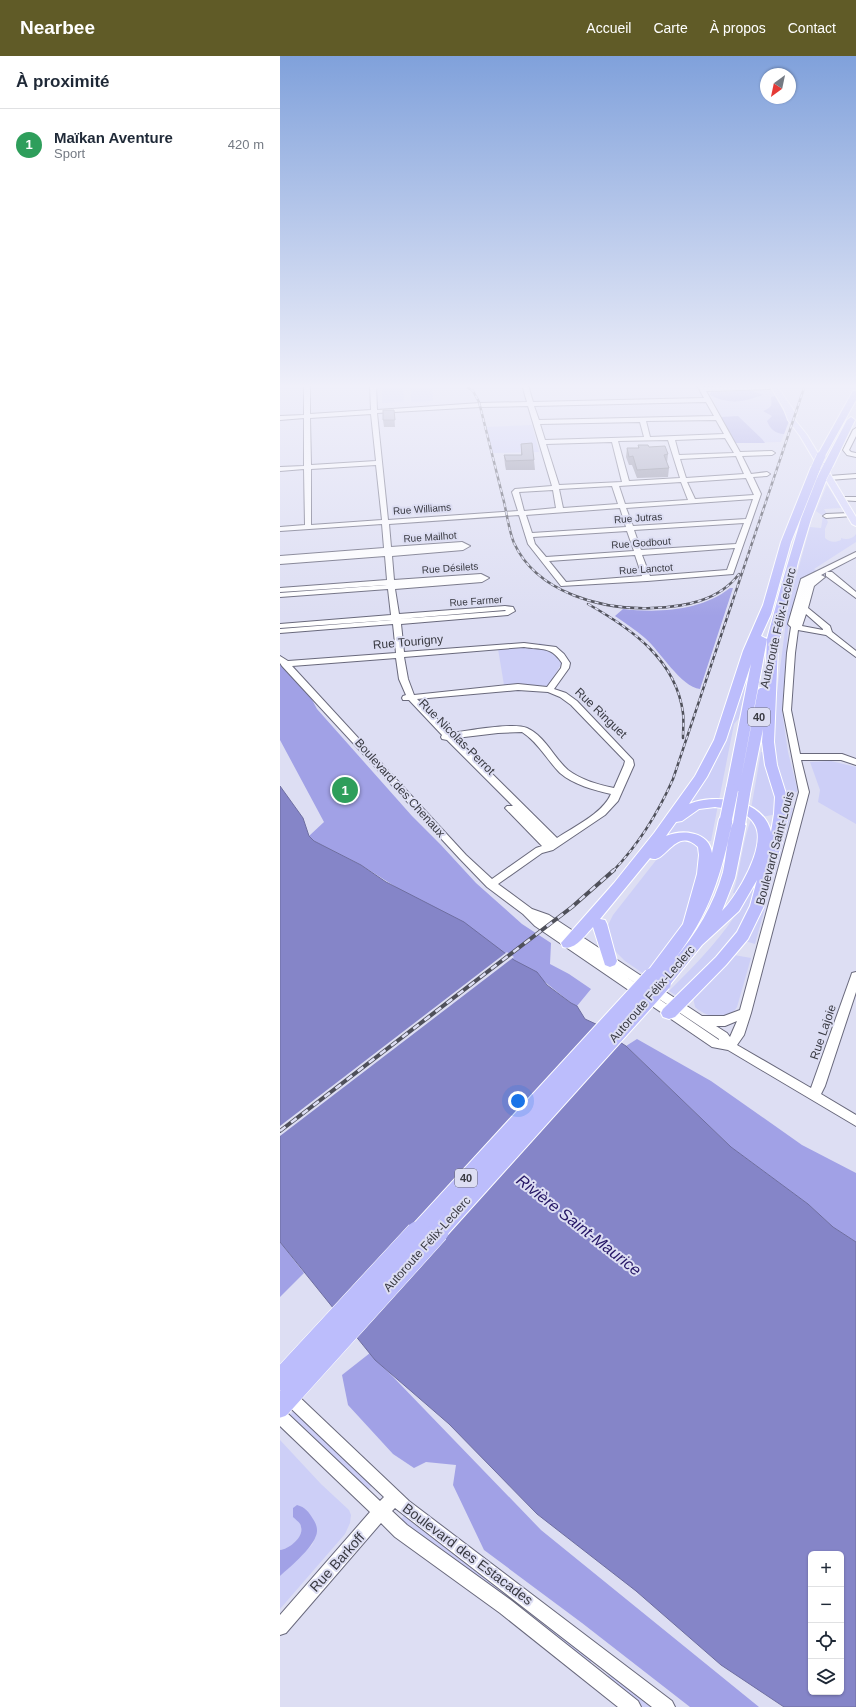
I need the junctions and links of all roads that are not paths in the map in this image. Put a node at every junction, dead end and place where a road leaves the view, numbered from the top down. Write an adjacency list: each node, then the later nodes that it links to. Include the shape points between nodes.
1 (307, 462): 10 (street)
2 (548, 462): 19 (street)
3 (621, 462): 17 (street)
4 (678, 462): 16 (street)
5 (741, 462): 13 (street)
6 (817, 462): 15 (main road)
7 (818, 462): 50 (highway, Autoroute Félix-Leclerc / 40, bridge, via 786,542)
8 (830, 462): 15 (highway, Autoroute Félix-Leclerc / 40, bridge)
9 (380, 463): 10 (street); 30 (street, Rue Nicolas-Perrot)
10 (307, 468): 11 (street); 32 (street)
11 (280, 470)
12 (767, 474): 13 (street)
13 (748, 476): 16 (street); 20 (street, via 758,494)
14 (856, 476): 15 (street)
15 (826, 478): 22 (main road); 57 (highway, Autoroute Félix-Leclerc / 40, via 810,508 792,564)
16 (683, 480): 17 (street); 23 (street)
17 (626, 483): 18 (street)
18 (615, 484): 19 (street); 24 (street)
19 (556, 488): 25 (street); 26 (street, via 515,491)
20 (757, 497): 23 (street, Rue Williams); 29 (street)
21 (856, 499): 22 (street)
22 (841, 500): 27 (main road)
23 (692, 501): 24 (street, Rue Williams)
24 (622, 506): 25 (street, Rue Williams); 34 (street)
25 (560, 510): 26 (street, Rue Williams)
26 (521, 512): 30 (street, Rue Williams); 35 (street)
27 (850, 515): 28 (street); 31 (main road)
28 (826, 516)
29 (749, 521): 34 (street, Rue Jutras); 36 (street)
30 (385, 522): 32 (street, Rue Williams); 37 (street, Rue Nicolas-Perrot)
31 (856, 524)
32 (308, 527): 33 (street, Rue Williams)
33 (280, 529)
34 (630, 529): 35 (street, Rue Jutras); 38 (street)
35 (528, 535): 41 (street)
36 (740, 546): 38 (street, Rue Godbout); 45 (street, Rue Lanctot, via 730,573)
37 (388, 552): 37 (street, Rue Mailhot, via 463,548 466,546 462,544); 40 (street, Rue Mailhot); 43 (street, Rue Mailhot); 46 (street, Rue Nicolas-Perrot)
38 (638, 553): 41 (street, Rue Godbout); 45 (street)
39 (856, 554): 54 (street, Boulevard Saint-Louis, via 804,581 792,624)
40 (280, 558)
41 (543, 559): 45 (street, Rue Lanctot, via 563,584)
42 (856, 559): 44 (street, Boulevard Saint-Louis)
43 (280, 562)
44 (829, 574): 49 (street); 51 (street, Boulevard Saint-Louis, via 810,585)
45 (647, 579)
46 (391, 584): 46 (street, Rue Désilets, via 482,580 485,578 481,576); 47 (street, Rue Désilets); 48 (street, Rue Désilets); 52 (street, Rue Nicolas-Perrot)
47 (280, 590)
48 (280, 595)
49 (856, 596)
50 (768, 606): 67 (highway, Autoroute Félix-Leclerc / 40, bridge, via 732,790); 68 (highway, via 749,651 724,728 712,756 694,788)
51 (804, 609): 54 (street, Boulevard Saint-Louis, via 799,625); 56 (street, via 827,628)
52 (395, 619): 52 (street, Rue Farmer, via 508,613 511,611 505,608); 53 (street, Rue Farmer); 55 (street, Rue Farmer); 59 (street, Rue Nicolas-Perrot, via 393,627)
53 (280, 626)
54 (795, 627): 56 (street); 64 (street, Boulevard Saint-Louis, via 787,706)
55 (280, 631)
56 (828, 633): 58 (street)
57 (773, 639): 67 (highway, Autoroute Félix-Leclerc / 40, bridge, via 744,794); 78 (highway, via 768,739 771,765 781,797 778,831 757,906 746,930 725,957)
58 (856, 655)
59 (398, 658): 60 (street, Rue Tourigny); 61 (street, Rue Tourigny, via 526,650 532,646 550,646 566,663 566,668); 62 (street, Rue Nicolas-Perrot, via 397,682)
60 (285, 664): 70 (street, Boulevard des Chenaux, via 463,857)
61 (549, 690): 62 (street, Rue Ringuet, via 518,687); 66 (street, Rue Ringuet, via 574,702 628,759 629,765)
62 (408, 698): 63 (street, Rue Nicolas-Perrot, via 412,709)
63 (445, 737): 66 (street, via 524,730 569,775); 69 (street, Rue Nicolas-Perrot)
64 (796, 757): 65 (street, via 842,757); 79 (street, Boulevard Saint-Louis, via 804,794)
65 (856, 762)
66 (616, 792): 69 (street, Rue Ringuet, via 611,804 602,813)
67 (732, 821): 72 (highway, Autoroute Félix-Leclerc / 40, via 713,878); 73 (highway, Autoroute Félix-Leclerc / 40, via 726,884 714,913)
68 (659, 836): 73 (highway, via 690,808 707,804 740,807 753,814 764,826 764,845 746,887 734,907); 74 (highway)
69 (553, 845): 70 (street, Rue Ringuet, via 545,854)
70 (494, 886): 74 (street, Boulevard des Chenaux, via 538,923)
71 (600, 924): 72 (highway, via 665,843 672,838 684,836 699,842 705,847 706,852); 74 (highway); 75 (highway)
72 (690, 924): 77 (highway, Autoroute Félix-Leclerc / 40)
73 (698, 941): 77 (highway, Autoroute Félix-Leclerc / 40)
74 (575, 943): 75 (street, Boulevard des Chenaux); 78 (street, Boulevard des Chenaux)
75 (610, 961): 78 (street, Boulevard des Chenaux)
76 (856, 976): 82 (street, Rue Lajoie, via 819,1086)
77 (658, 979): 84 (highway, Autoroute Félix-Leclerc / 40, bridge); 86 (highway, Autoroute Félix-Leclerc / 40, bridge)
78 (673, 1009): 80 (street, Boulevard des Chenaux); 81 (street, Boulevard des Chenaux, via 716,1044)
79 (746, 1013): 80 (street, via 725,1021); 81 (street, Boulevard Saint-Louis)
80 (700, 1021): 81 (street, Boulevard des Chenaux, via 722,1036)
81 (730, 1046): 82 (street, Boulevard des Chenaux)
82 (813, 1096): 83 (street, Boulevard des Chenaux)
83 (856, 1121)
84 (280, 1380)
85 (280, 1389): 88 (street, Boulevard des Estacades)
86 (280, 1407)
87 (280, 1416): 89 (street, Boulevard des Estacades)
88 (394, 1497): 89 (street, Rue Barkoff); 92 (street, Boulevard des Estacades)
89 (381, 1513): 90 (street, Rue Barkoff); 91 (street, Boulevard des Estacades, via 401,1531 506,1608)
90 (280, 1627)
91 (632, 1707)
92 (666, 1707)

